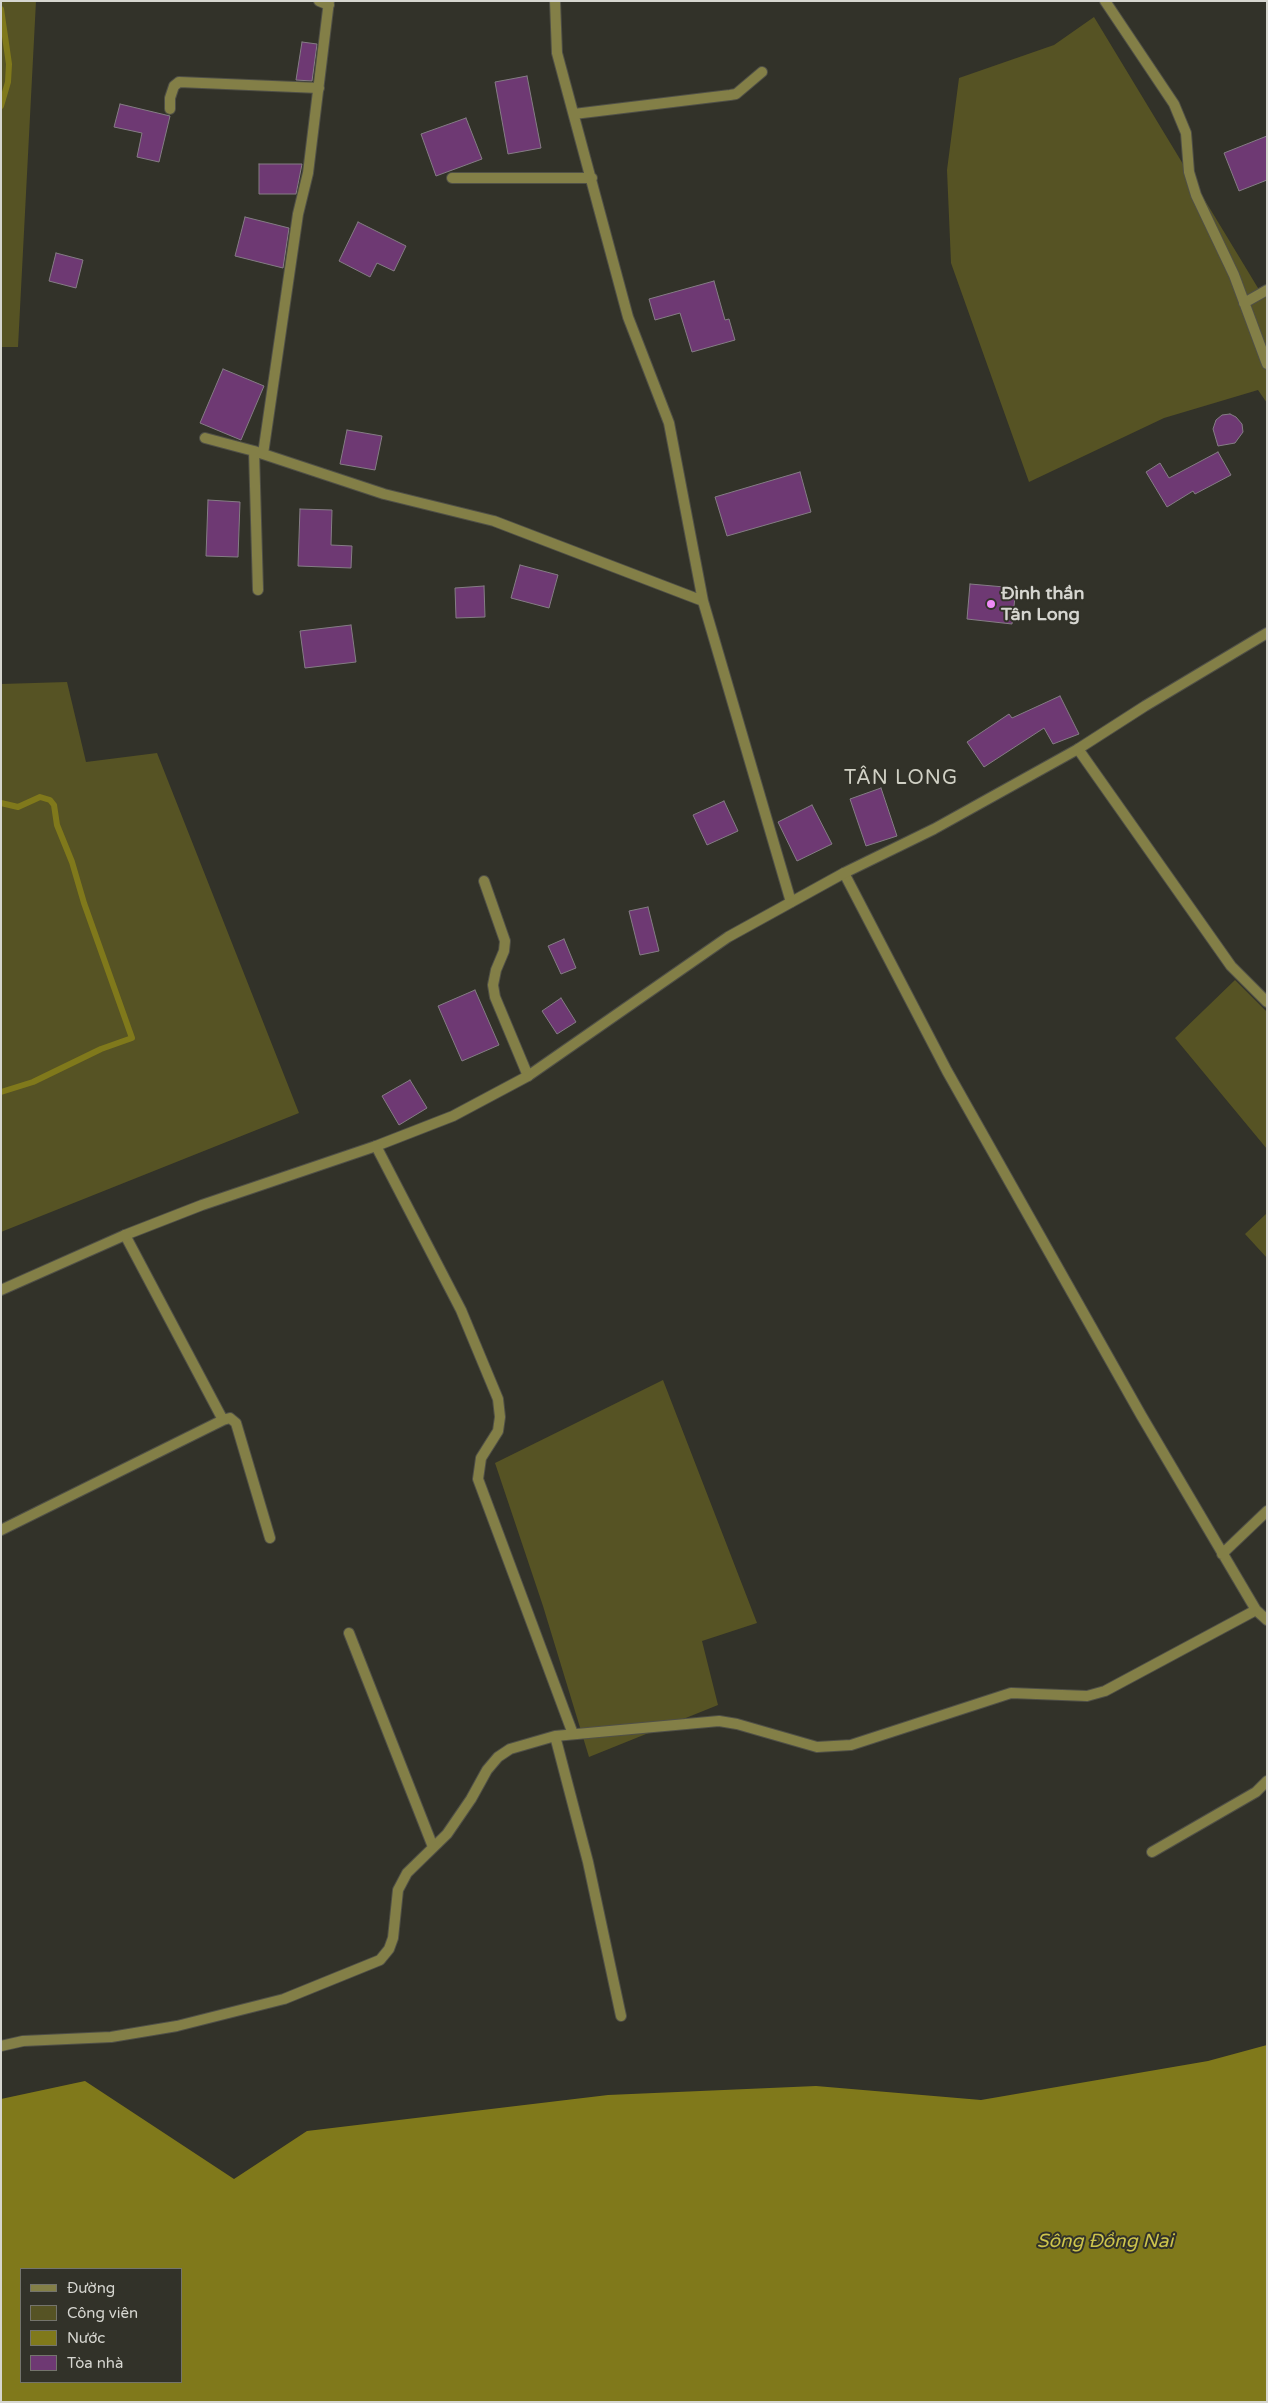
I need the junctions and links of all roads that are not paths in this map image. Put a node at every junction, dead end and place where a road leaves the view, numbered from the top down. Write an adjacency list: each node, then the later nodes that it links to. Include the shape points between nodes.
1 (555, 1): 7 (street, via 558,53)
2 (1104, 1): 11 (street, via 1174,104 1186,133 1189,172 1196,195)
3 (326, 2): 5 (street)
4 (762, 72): 7 (street, via 736,94)
5 (319, 88): 6 (street, via 179,82 170,98); 14 (street, via 308,173 298,214)
6 (170, 110)
7 (574, 114): 9 (street)
8 (452, 178): 9 (street)
9 (592, 178): 16 (street, via 628,317 669,424)
10 (1267, 290): 11 (street)
11 (1244, 303): 12 (street)
12 (1267, 364)
13 (205, 438): 14 (street)
14 (258, 453): 15 (street); 16 (street, via 384,494 494,521)
15 (258, 590)
16 (703, 601): 21 (street)
17 (1267, 633): 18 (street)
18 (1078, 749): 19 (street, via 934,829); 22 (street, via 1231,966)
19 (844, 873): 21 (street); 31 (street, via 947,1071)
20 (484, 881): 23 (street, via 505,941 493,985 495,997)
21 (791, 902): 23 (street, via 728,938)
22 (1267, 1002)
23 (528, 1076): 24 (street, via 453,1116)
24 (376, 1146): 25 (street, via 202,1205); 35 (street, via 461,1310 498,1399 498,1432 481,1458 478,1478)
25 (125, 1235): 26 (street); 27 (street)
26 (1, 1290)
27 (223, 1420): 29 (street); 30 (street, via 230,1418 236,1423)
28 (1267, 1511): 31 (street)
29 (1, 1530)
30 (270, 1538)
31 (1222, 1554): 32 (street)
32 (1256, 1610): 33 (street); 35 (street, via 1105,1691 1087,1696 1011,1693 851,1745 817,1747 719,1721)
33 (1267, 1620)
34 (349, 1633): 38 (street)
35 (574, 1734): 36 (street)
36 (555, 1736): 38 (street, via 510,1749 498,1757 447,1834); 40 (street, via 588,1862)
37 (1267, 1781): 39 (street, via 1256,1792)
38 (433, 1847): 41 (street, via 406,1873 398,1890 393,1938 380,1960 284,1999 177,2026 110,2037 23,2041)
39 (1152, 1852)
40 (621, 2016)
41 (1, 2046)

